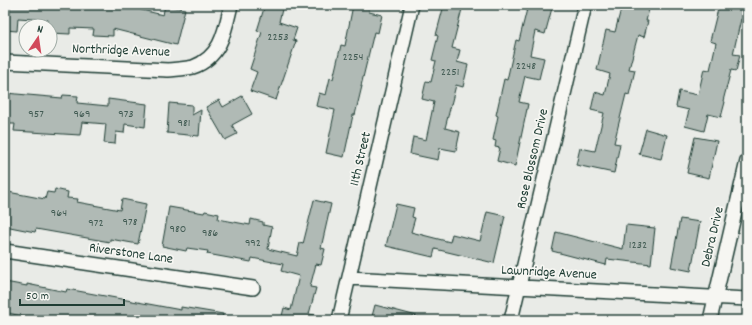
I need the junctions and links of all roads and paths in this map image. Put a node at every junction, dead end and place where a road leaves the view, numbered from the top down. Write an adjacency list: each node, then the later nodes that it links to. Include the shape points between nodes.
1 (231, 5): 4 (street, Northridge Avenue, via 223,38 209,59 192,67 168,70)
2 (412, 5): 7 (street, 11th Street)
3 (585, 5): 9 (street, Rose Blossom Drive)
4 (5, 62)
5 (747, 161): 10 (street, Debra Drive)
6 (5, 251): 8 (street, Riverstone Lane)
7 (349, 278): 9 (street, Lawnridge Avenue); 12 (street, 11th Street)
8 (253, 288)
9 (518, 288): 10 (street, Lawnridge Avenue); 13 (street, Rose Blossom Drive)
10 (716, 297): 11 (street, Lawnridge Avenue); 14 (street, Debra Drive)
11 (747, 299)
12 (339, 320)
13 (511, 320)
14 (710, 320)

